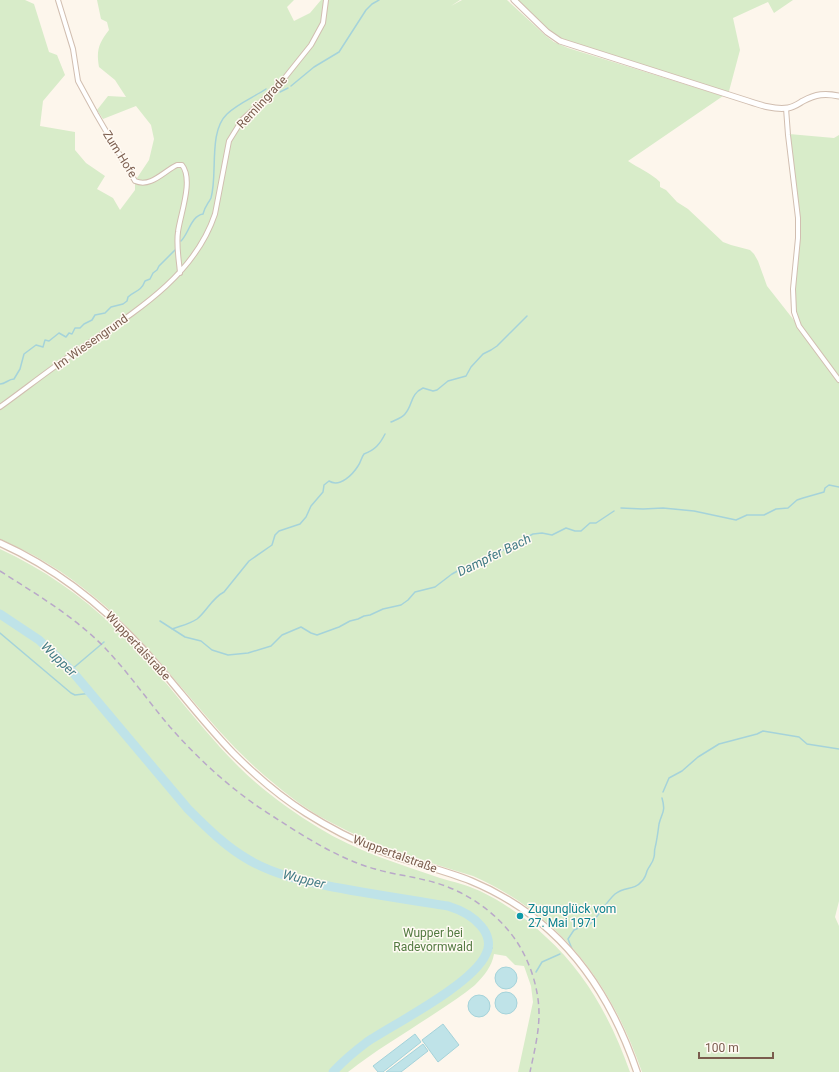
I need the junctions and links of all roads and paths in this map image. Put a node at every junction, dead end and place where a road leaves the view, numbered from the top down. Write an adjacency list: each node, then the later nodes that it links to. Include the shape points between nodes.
1 (58, 0): 6 (street, Zum Hofe, via 73,49 78,81 135,181 148,182 177,164 182,165 184,169 185,201 178,232)
2 (326, 0): 6 (street, Remlingrade, via 323,23 311,45 279,85 242,120 229,141 212,223)
3 (514, 0): 5 (street, via 560,41 728,95 769,107)
4 (839, 96): 5 (street, via 818,94)
5 (786, 108): 7 (street, via 798,218 794,312 799,326)
6 (180, 273): 8 (street, Im Wiesengrund, via 118,324)
7 (839, 380)
8 (0, 407)
9 (0, 543): 10 (main road, Wuppertalstraße, via 51,570 95,602 144,650 233,753 294,805 329,827 377,850 470,881 496,893 549,930 573,955 599,991 619,1027)
10 (637, 1072)

